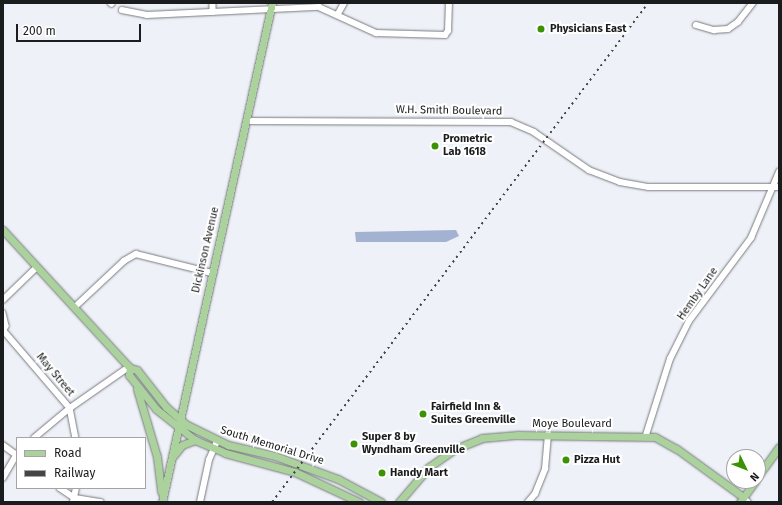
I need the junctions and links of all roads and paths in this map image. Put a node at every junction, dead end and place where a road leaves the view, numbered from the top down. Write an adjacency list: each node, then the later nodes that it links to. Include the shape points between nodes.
1 (213, 3): 7 (street)
2 (344, 3): 8 (street)
3 (449, 3): 8 (street, via 447,34 376,33)
4 (753, 3): 9 (street, via 738,22 728,29 714,30)
5 (271, 6): 7 (street); 8 (street, via 319,7); 10 (main road, Dickinson Avenue)
6 (122, 10): 7 (street, via 147,15)
7 (213, 12)
8 (338, 14)
9 (696, 25)
10 (247, 121): 12 (street, W.H. Smith Boulevard, via 511,122 530,130 589,170 620,182 649,187); 16 (main road, Dickinson Avenue)
11 (779, 172): 12 (street, Hemby Lane)
12 (772, 186): 13 (street, W.H. Smith Boulevard); 27 (street, Hemby Lane, via 751,238 689,321 670,359)
13 (779, 188)
14 (3, 230): 15 (main road, South Memorial Drive)
15 (37, 267): 17 (street); 18 (main road, South Memorial Drive)
16 (212, 273): 18 (street, via 136,254 124,261); 24 (main road, Dickinson Avenue)
17 (3, 300)
18 (75, 307): 21 (main road, South Memorial Drive)
19 (3, 313): 20 (street)
20 (4, 332): 23 (street, May Street)
21 (130, 368): 22 (main road, South Memorial Drive, via 129,376); 23 (street); 24 (main road, South Memorial Drive, via 137,370 160,401)
22 (136, 385): 25 (main road, South Memorial Drive); 46 (main road, via 157,457)
23 (70, 408): 28 (street); 29 (street, May Street)
24 (180, 420): 25 (main road, Dickinson Avenue); 31 (main road, South Memorial Drive)
25 (178, 429): 30 (main road, South Memorial Drive); 37 (main road, Dickinson Avenue)
26 (548, 435): 27 (main road, Moye Boulevard); 50 (main road, Moye Boulevard, via 482,438 455,449 429,467); 51 (street, via 543,479)
27 (646, 435): 44 (main road, Moye Boulevard, via 662,439)
28 (35, 437)
29 (76, 437)
30 (195, 440): 34 (main road, South Memorial Drive); 37 (main road, via 182,445)
31 (217, 441): 34 (street); 49 (main road, South Memorial Drive, via 306,466 350,484)
32 (3, 445): 35 (street)
33 (779, 447): 38 (main road)
34 (214, 449): 47 (street); 48 (main road, South Memorial Drive, via 295,472)
35 (16, 454)
36 (16, 457): 39 (street)
37 (172, 457): 46 (main road, Dickinson Avenue)
38 (766, 465)
39 (3, 478)
40 (61, 489): 43 (street)
41 (76, 489): 43 (street)
42 (750, 489): 44 (main road)
43 (74, 500): 45 (street)
44 (743, 500)
45 (101, 502)
46 (162, 502)
47 (200, 502)
48 (359, 502)
49 (381, 502)
50 (398, 502)
51 (528, 502)

